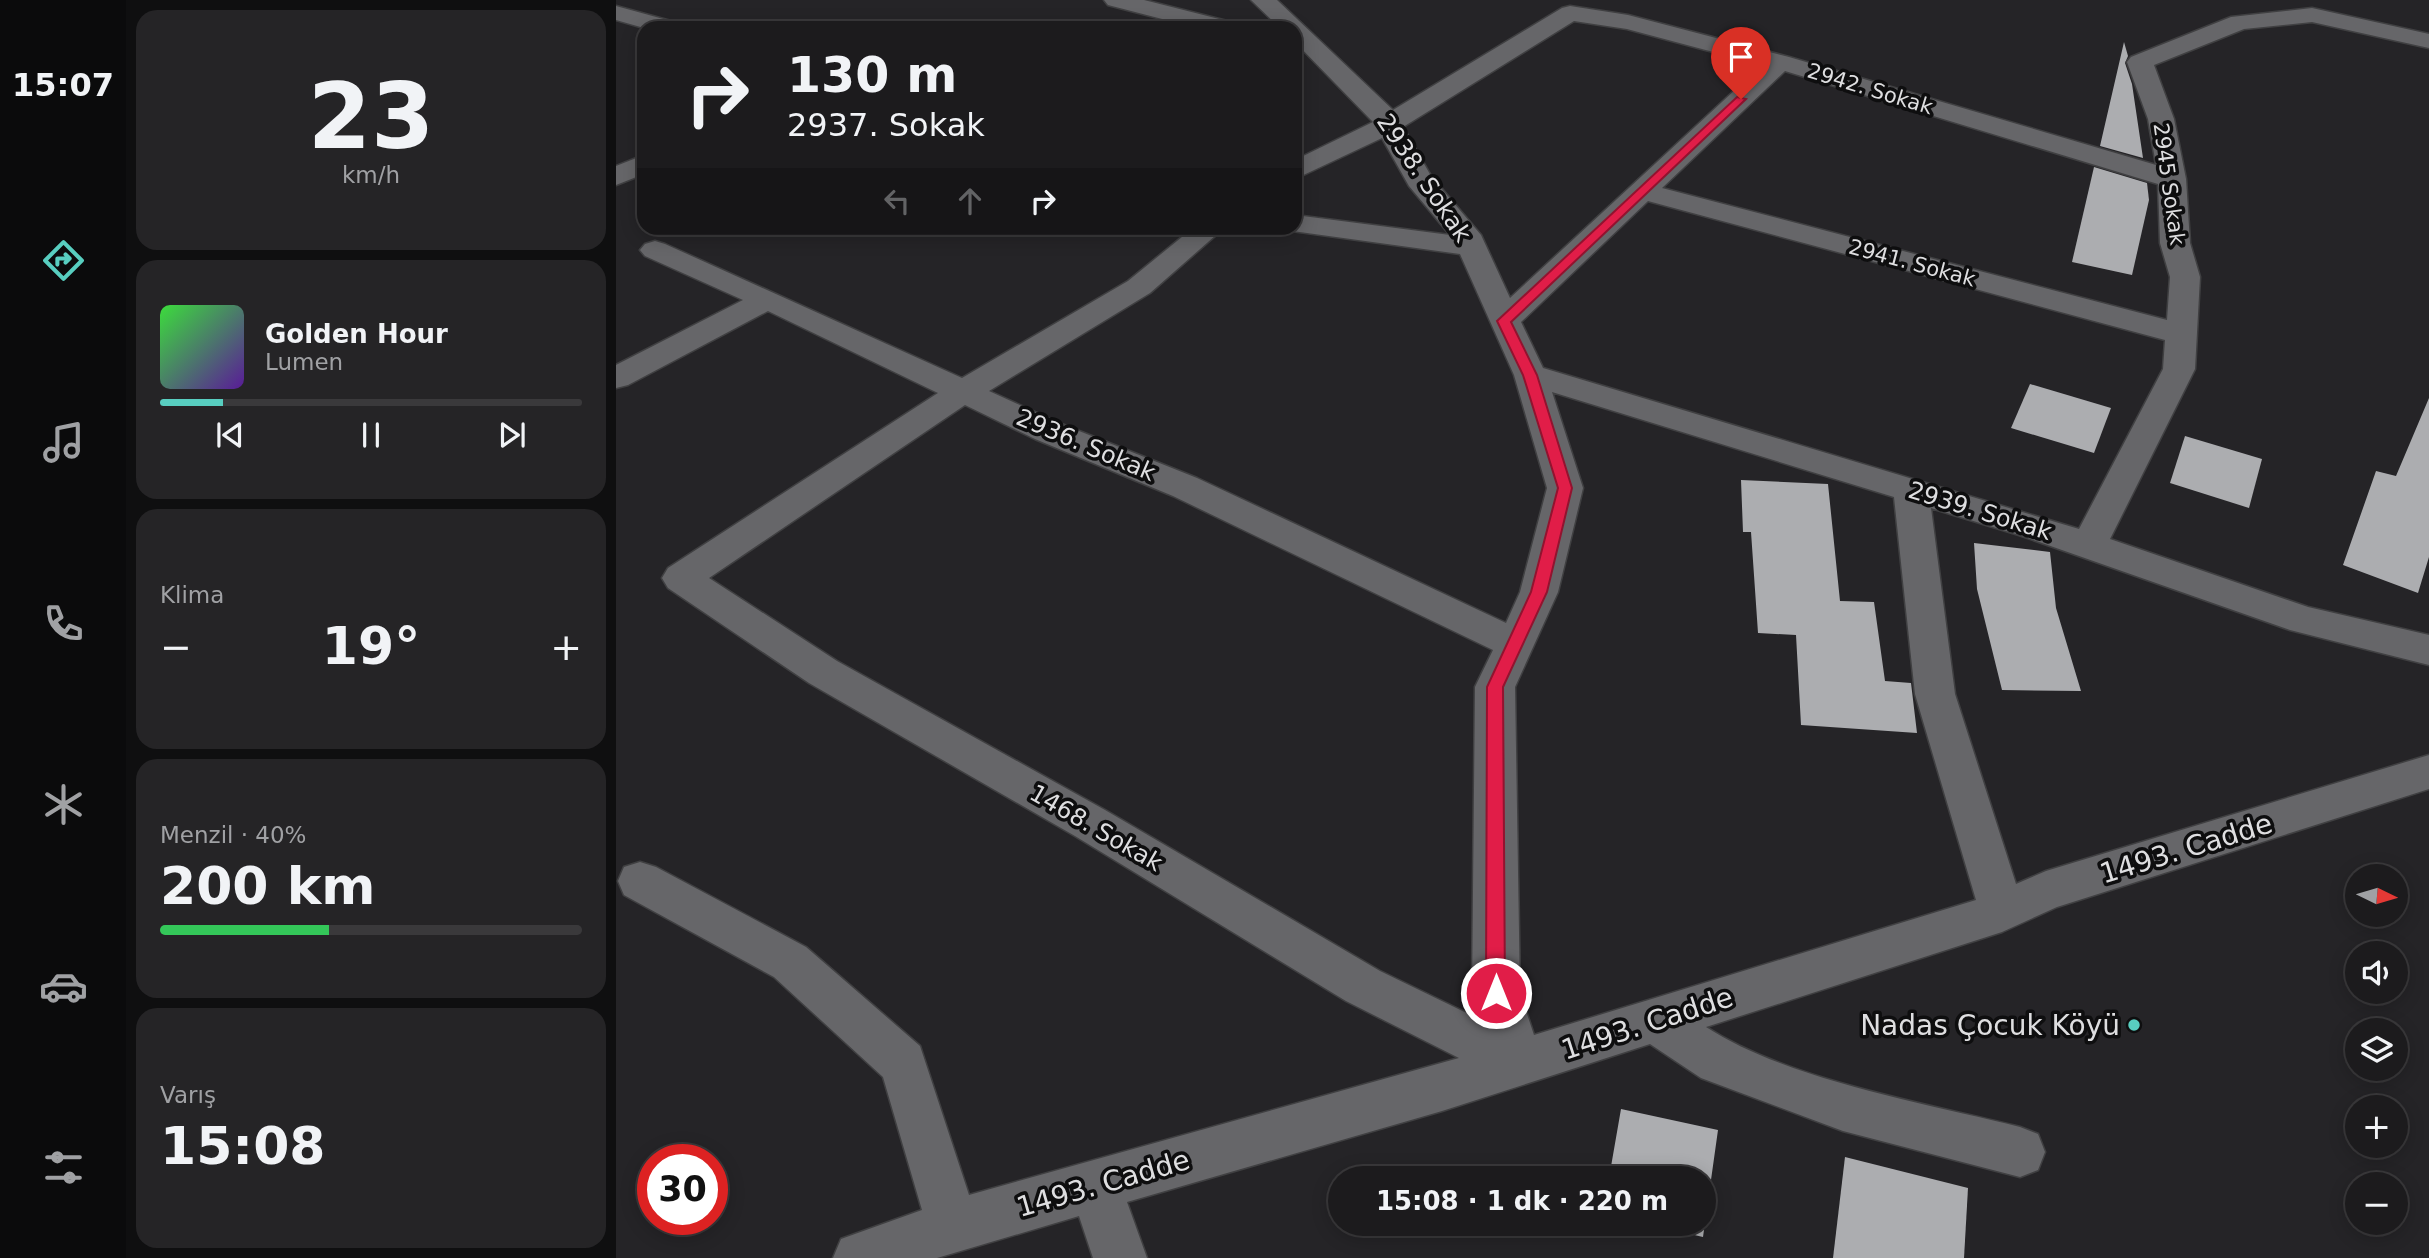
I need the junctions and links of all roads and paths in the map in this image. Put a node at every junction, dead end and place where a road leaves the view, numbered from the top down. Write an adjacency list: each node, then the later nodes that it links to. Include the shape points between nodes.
1 (1116, 0): 6 (street)
2 (1263, 0): 7 (street, 2938. Sokak)
3 (2311, 7): 9 (street, 2945 Sokak); 15 (street, 2945 Sokak, via 2240,22 2140,62 2161,119)
4 (616, 13): 5 (street)
5 (644, 21)
6 (1198, 21)
7 (1285, 21)
8 (1302, 38): 11 (street, 2938. Sokak, via 1381,112)
9 (2429, 41)
10 (1780, 62): 11 (street, 2942. Sokak, via 1628,22 1570,13); 15 (street, 2942. Sokak); 16 (street)
11 (1387, 125): 13 (street, 2942. Sokak); 19 (street, 2938. Sokak, via 1419,180 1466,235)
12 (637, 166): 14 (street)
13 (1302, 168)
14 (616, 177)
15 (2172, 179): 23 (street, 2945 Sokak, via 2175,243 2185,277)
16 (1642, 191): 22 (street); 23 (street, 2941. Sokak)
17 (1302, 225): 19 (street)
18 (1202, 235): 26 (street, via 1139,287)
19 (1470, 246): 22 (street, 2938. Sokak)
20 (655, 250): 21 (street, 2936. Sokak)
21 (767, 299): 25 (street); 26 (street, 2936. Sokak)
22 (1504, 321): 24 (street, 2938. Sokak)
23 (2181, 334): 28 (street, 2945 Sokak, via 2179,369)
24 (1530, 375): 27 (street, 2939. Sokak); 29 (street, 2938. Sokak, via 1565,488 1539,592)
25 (616, 378)
26 (964, 391): 29 (street, 2936. Sokak, via 1047,431 1185,487); 35 (street, 1468. Sokak, via 681,578 823,673 1363,986)
27 (1911, 490): 28 (street, 2939. Sokak); 33 (street, via 1935,694)
28 (2088, 546): 30 (street, 2939. Sokak, via 2304,620)
29 (1515, 644): 35 (street, 2938. Sokak, via 1495,687 1496,993)
30 (2429, 650)
31 (2429, 772): 33 (street, 1493. Cadde, via 2046,891)
32 (640, 881): 38 (street, via 790,962 903,1063)
33 (2002, 912): 34 (street, 1493. Cadde)
34 (1656, 1021): 35 (street, 1493. Cadde); 36 (street, via 1718,1062 1818,1098)
35 (1520, 1063): 37 (street, 1493. Cadde)
36 (2020, 1152)
37 (1095, 1186): 38 (street, 1493. Cadde); 40 (street)
38 (953, 1226): 39 (street, 1493. Cadde)
39 (860, 1258)
40 (1120, 1258)

